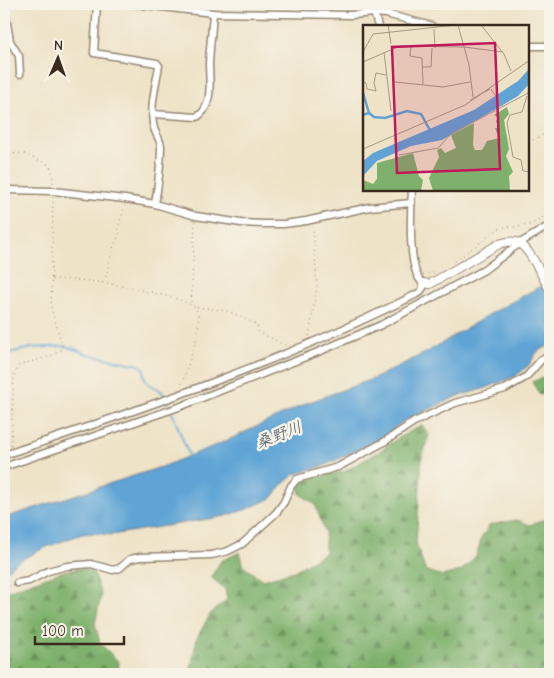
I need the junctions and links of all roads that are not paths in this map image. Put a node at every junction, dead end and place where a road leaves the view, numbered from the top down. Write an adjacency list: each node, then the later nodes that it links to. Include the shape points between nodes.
1 (13, 4): 6 (street)
2 (98, 4): 15 (street, via 94,53 159,66)
3 (136, 4): 7 (street)
4 (230, 4): 8 (street)
5 (374, 4): 9 (street)
6 (4, 6): 14 (street, via 10,41 19,56)
7 (214, 13): 8 (street); 15 (street, via 209,64 211,77 203,114 197,117)
8 (230, 13): 9 (street)
9 (374, 13): 10 (street); 11 (street)
10 (378, 25)
11 (428, 25)
12 (529, 46): 13 (street)
13 (550, 46)
14 (20, 74)
15 (153, 114): 19 (street, via 154,128 160,140 160,176)
16 (8, 190): 19 (street, via 53,191)
17 (412, 191): 18 (street)
18 (411, 203): 19 (street, via 370,207 284,224 241,223 196,216); 22 (street, via 413,260 418,280)
19 (155, 204)
20 (550, 225): 21 (street)
21 (520, 243): 22 (street, via 499,244 430,284); 23 (street); 26 (street, via 484,270 381,325 179,407)
22 (423, 284): 25 (street, via 419,293 308,344 181,395)
23 (550, 290)
24 (550, 354): 27 (street, via 526,377 505,388 455,403 414,422 338,467 297,480 276,513 242,544 228,551 140,557 113,570 91,564 66,566)
25 (4, 454)
26 (4, 467)
27 (17, 583)

